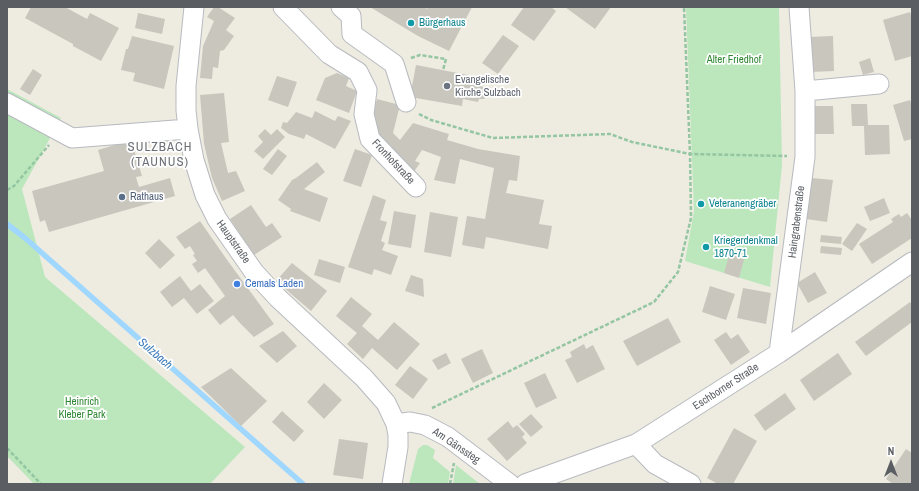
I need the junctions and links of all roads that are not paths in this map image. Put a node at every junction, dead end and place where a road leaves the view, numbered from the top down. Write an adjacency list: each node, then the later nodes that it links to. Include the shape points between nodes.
1 (194, 7): 9 (street, Hauptstraße, via 186,86)
2 (283, 7): 10 (street, Fronhofstraße, via 329,54 358,72 367,90 364,114 370,139)
3 (799, 7): 6 (street, Haingrabenstraße)
4 (345, 10): 7 (street, via 352,34 394,64)
5 (879, 84): 6 (street)
6 (805, 91): 12 (street, Haingrabenstraße, via 805,157)
7 (406, 102)
8 (7, 103): 9 (street, via 72,138)
9 (188, 129): 13 (street, Hauptstraße, via 205,196 217,219 254,272 278,298 374,388 389,408)
10 (416, 187)
11 (912, 262): 12 (street, Eschborner Straße)
12 (779, 353): 14 (street, Eschborner Straße)
13 (396, 424): 15 (street, via 398,446); 16 (street, Am Gänssteg, via 410,422 425,425 448,437)
14 (636, 444): 17 (street, Eschborner Straße); 18 (street, via 655,464)
15 (392, 484)
16 (510, 484)
17 (526, 484)
18 (691, 484)

